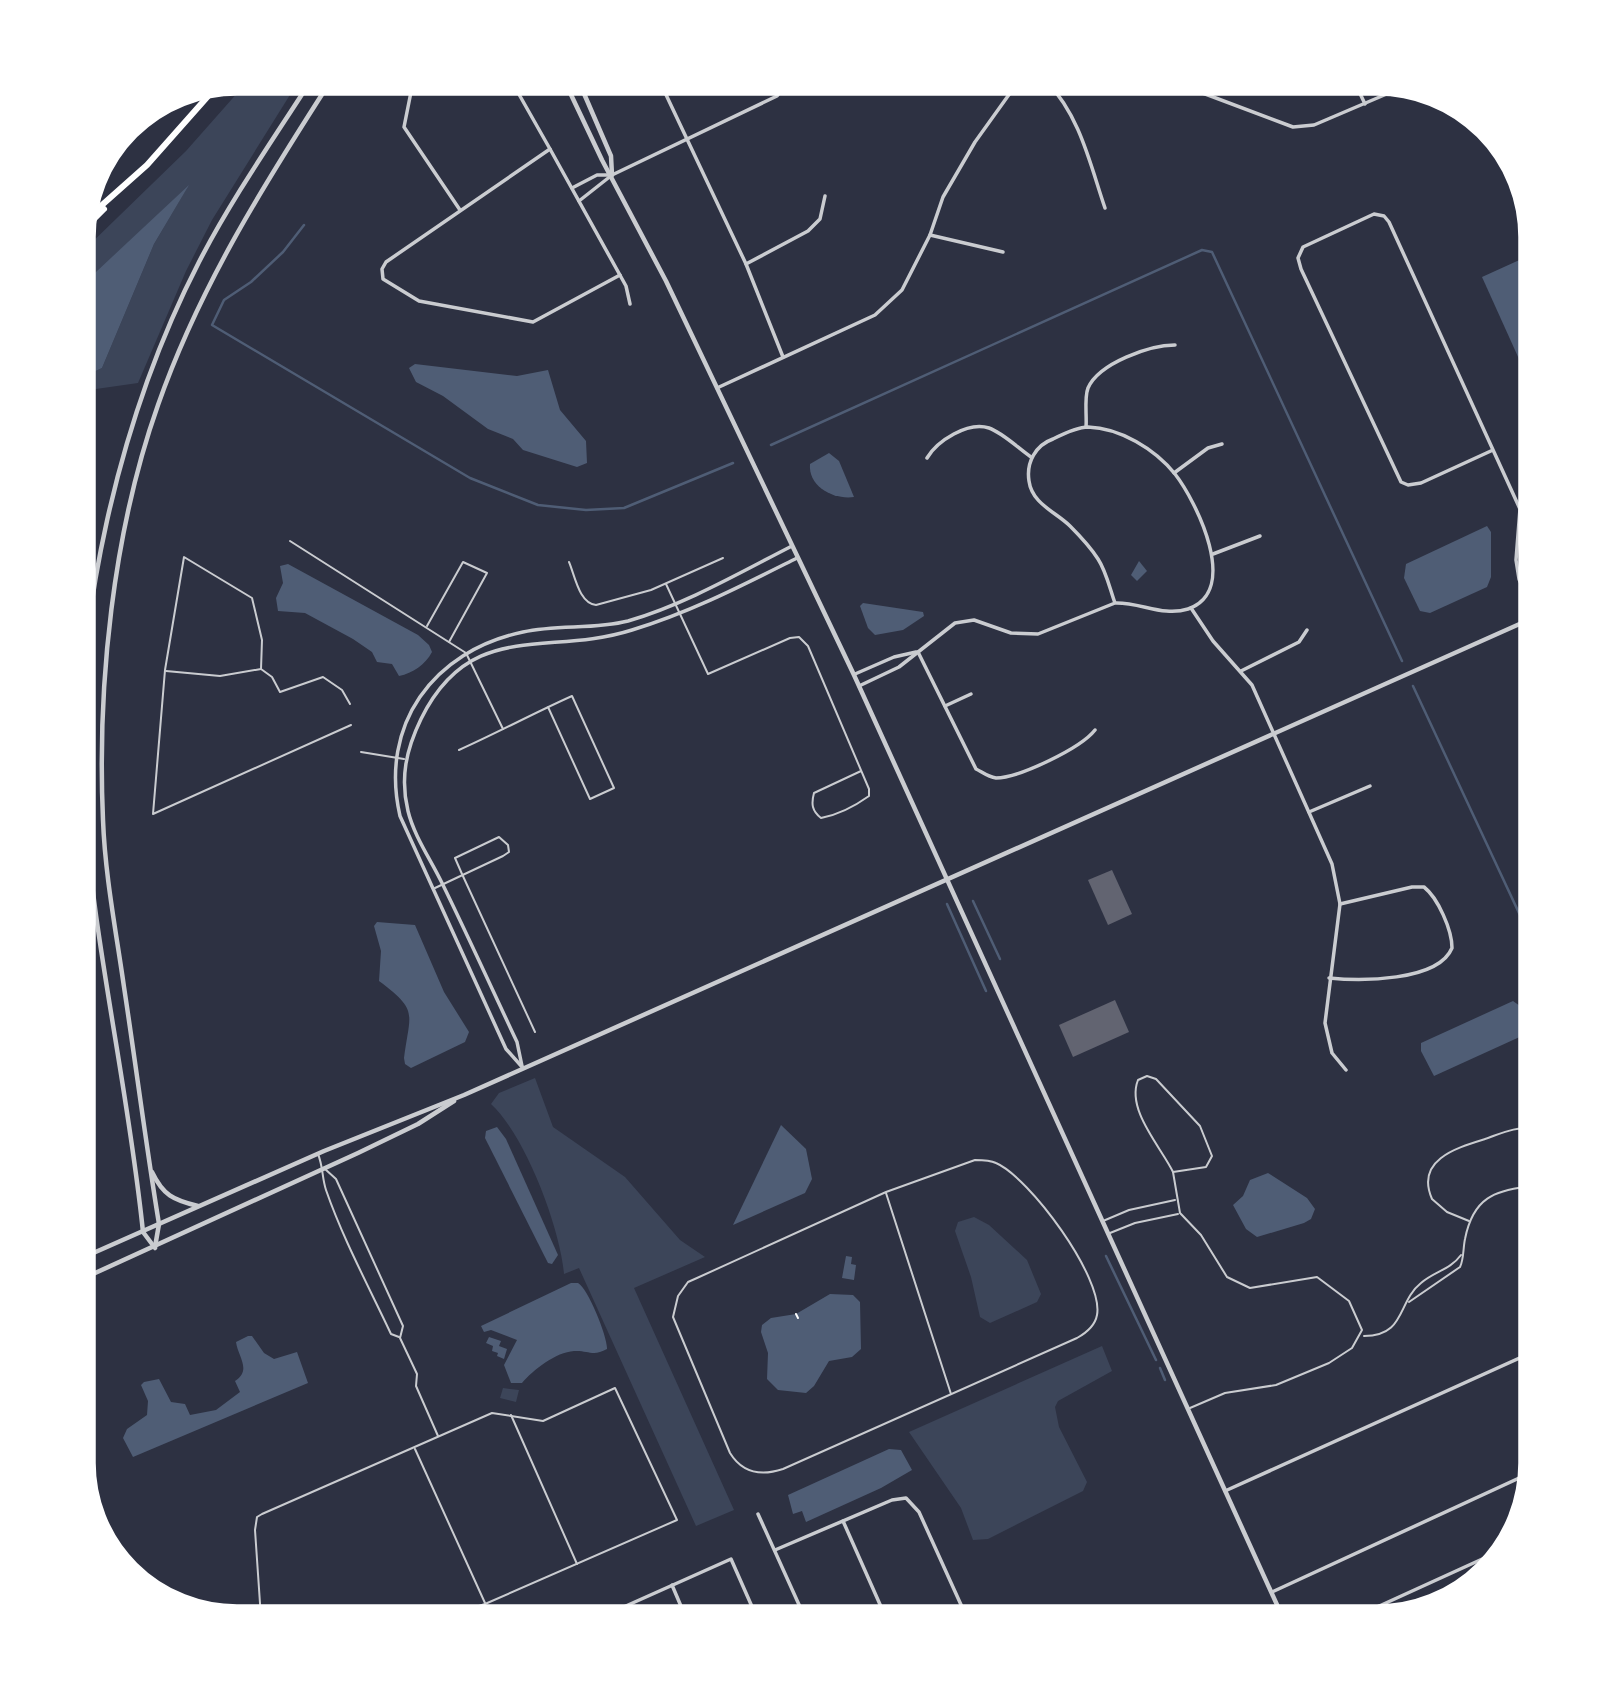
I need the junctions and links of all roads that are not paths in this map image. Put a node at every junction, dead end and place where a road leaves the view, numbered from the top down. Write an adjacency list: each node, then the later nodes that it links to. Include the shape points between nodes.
1 (302, 95): 51 (street, via 198,263 177,312 108,511)
2 (322, 95): 97 (street, via 248,212 193,318 158,405 135,481 118,571 103,720 103,821)
3 (410, 95): 25 (street, via 404,127)
4 (519, 95): 17 (street)
5 (572, 95): 19 (street)
6 (585, 95): 19 (street, via 611,156)
7 (666, 95): 16 (street)
8 (778, 95): 16 (street)
9 (1009, 95): 27 (street, via 943,197)
10 (1059, 95): 23 (street, via 1076,126)
11 (1210, 95): 15 (street, via 1293,127 1314,125)
12 (1361, 95): 15 (street)
13 (1385, 95): 15 (street)
14 (206, 98): 18 (highway)
15 (1365, 104)
16 (687, 141): 19 (street); 29 (street)
17 (550, 149): 20 (street); 25 (street)
18 (147, 165): 24 (highway); 26 (highway)
19 (612, 175): 20 (street, via 597,175); 22 (street); 34 (street)
20 (572, 188): 22 (street)
21 (825, 196): 29 (street, via 820,219 808,231)
22 (579, 201): 30 (street)
23 (1105, 208)
24 (98, 209)
25 (460, 210): 30 (street, via 386,262 381,272 386,282 419,301 533,322)
26 (96, 217)
27 (930, 235): 28 (street); 33 (street, via 902,290 875,315)
28 (1003, 252)
29 (746, 264): 33 (street)
30 (620, 275): 31 (street)
31 (630, 304)
32 (1175, 345): 35 (street, via 1155,345 1106,368 1088,388)
33 (783, 357): 34 (street)
34 (717, 388): 45 (street)
35 (1086, 427): 38 (street, via 1044,442); 40 (street, via 1116,432 1138,443)
36 (1222, 444): 40 (street, via 1208,448)
37 (1493, 450): 37 (street, via 1387,218 1371,215 1303,247 1298,258 1301,269 1401,482 1421,483); 42 (street)
38 (1031, 457): 39 (street, via 989,429 975,427 934,446); 53 (street, via 1028,482 1041,505 1069,525 1100,560)
39 (927, 458)
40 (1174, 473): 46 (street)
41 (1520, 509): 50 (street, via 1516,560)
42 (1520, 509)
43 (1260, 536): 46 (street)
44 (290, 541): 58 (lane)
45 (793, 546): 48 (street); 54 (street)
46 (1213, 554): 55 (street, via 1209,585)
47 (723, 558): 52 (lane)
48 (798, 558): 56 (street); 67 (street)
49 (569, 562): 52 (lane, via 583,597 591,604)
50 (1520, 579)
51 (95, 582)
52 (667, 584): 54 (lane)
53 (1115, 603): 55 (street, via 1174,612); 61 (street, via 1038,634 1011,633 982,622 961,621)
54 (676, 604): 56 (lane); 62 (street, via 613,624 522,632)
55 (1191, 608): 66 (street)
56 (680, 614): 63 (street, via 602,639 518,644); 81 (lane, via 708,674 799,638 808,646)
57 (1520, 624): 76 (street)
58 (426, 627): 60 (lane); 60 (lane, via 463,562 487,573)
59 (1307, 630): 66 (street, via 1299,642)
60 (449, 642): 62 (lane)
61 (918, 652): 67 (street); 68 (street, via 900,667); 71 (street)
62 (466, 653): 63 (lane); 79 (street, via 438,674 418,699)
63 (471, 662): 74 (lane); 80 (street, via 435,693)
64 (261, 669): 65 (lane, via 220,676); 65 (lane, via 262,640 252,598 184,557); 70 (lane, via 283,692 327,678)
65 (165, 670): 73 (lane, via 153,814)
66 (1241, 671): 76 (street)
67 (854, 675): 68 (street)
68 (859, 686): 85 (street)
69 (971, 694): 71 (street)
70 (350, 704)
71 (945, 706): 75 (street, via 976,769 992,778 1010,777 1086,741)
72 (548, 707): 72 (lane, via 590,799 614,788 572,696); 74 (lane)
73 (351, 725)
74 (503, 730): 77 (lane)
75 (1095, 730)
76 (1273, 734): 83 (street); 85 (street)
77 (459, 750)
78 (361, 752): 79 (lane)
79 (397, 758): 80 (lane); 87 (street, via 400,816)
80 (404, 760): 86 (street, via 409,815)
81 (861, 771): 81 (lane, via 814,793 811,803 821,818 869,796)
82 (1370, 786): 83 (street)
83 (1310, 812): 88 (street, via 1332,864)
84 (463, 874): 84 (lane, via 503,856 509,852 508,845 499,837 455,858); 86 (lane); 91 (lane)
85 (949, 880): 92 (street); 105 (street)
86 (443, 884): 87 (lane); 92 (street, via 517,1042)
87 (433, 889): 92 (street, via 506,1049)
88 (1340, 904): 90 (street); 90 (street, via 1424,887 1435,901 1452,948 1443,960 1399,978 1365,982)
89 (94, 914): 108 (street)
90 (1329, 978): 93 (street, via 1327,1040)
91 (536, 1032)
92 (523, 1068): 94 (street)
93 (1346, 1070)
94 (464, 1095): 96 (street); 98 (street, via 418,1124)
95 (1520, 1129): 106 (lane, via 1447,1153 1435,1162 1429,1176 1432,1199)
96 (318, 1154): 98 (lane); 103 (street)
97 (150, 1168): 103 (street, via 171,1199); 107 (street)
98 (324, 1169): 110 (street); 116 (lane, via 325,1187 361,1270 391,1334); 116 (lane, via 336,1179 403,1326)
99 (1173, 1172): 99 (lane, via 1142,1118 1135,1089 1144,1076 1156,1079 1177,1100 1200,1126 1210,1149 1206,1167); 102 (lane)
100 (1520, 1188): 106 (lane, via 1486,1198)
101 (886, 1192): 118 (lane); 118 (lane, via 964,1162 997,1163 1013,1174 1069,1237 1094,1290 1098,1312 1088,1331); 118 (lane, via 688,1282 674,1303 675,1326 730,1453 756,1474 783,1469)
102 (1176, 1200): 104 (lane); 105 (lane)
103 (198, 1206): 107 (street)
104 (1180, 1213): 109 (lane); 115 (lane, via 1227,1277 1250,1288 1317,1277 1349,1301 1360,1321)
105 (1103, 1221): 109 (street)
106 (1468, 1221): 112 (lane)
107 (159, 1224): 108 (street); 110 (street)
108 (143, 1231): 110 (street); 111 (street)
109 (1109, 1233): 119 (street)
110 (155, 1248): 113 (street)
111 (94, 1253)
112 (1462, 1254): 114 (lane, via 1448,1269 1419,1284); 114 (lane, via 1456,1271)
113 (94, 1274)
114 (1409, 1302): 115 (lane, via 1389,1329)
115 (1361, 1335): 119 (lane, via 1343,1355 1293,1379 1225,1393)
116 (400, 1338): 121 (lane)
117 (1520, 1358): 124 (street)
118 (951, 1395)
119 (1189, 1409): 124 (street)
120 (511, 1415): 121 (lane, via 492,1413); 129 (lane); 129 (lane, via 544,1421 615,1388 677,1520)
121 (438, 1437): 122 (lane)
122 (415, 1448): 132 (lane); 133 (lane, via 257,1517)
123 (1519, 1478): 131 (street)
124 (1225, 1491): 131 (street)
125 (758, 1514): 127 (street)
126 (842, 1521): 127 (street); 139 (street); 140 (street, via 892,1500 909,1499)
127 (775, 1550): 138 (street)
128 (1484, 1558): 142 (street)
129 (578, 1565): 132 (lane)
130 (672, 1585): 135 (street); 136 (street); 137 (street, via 731,1559)
131 (1271, 1592): 141 (street)
132 (485, 1604): 134 (lane)
133 (260, 1606)
134 (479, 1606)
135 (627, 1606)
136 (681, 1606)
137 (752, 1606)
138 (800, 1606)
139 (881, 1606)
140 (962, 1606)
141 (1277, 1606)
142 (1380, 1606)

